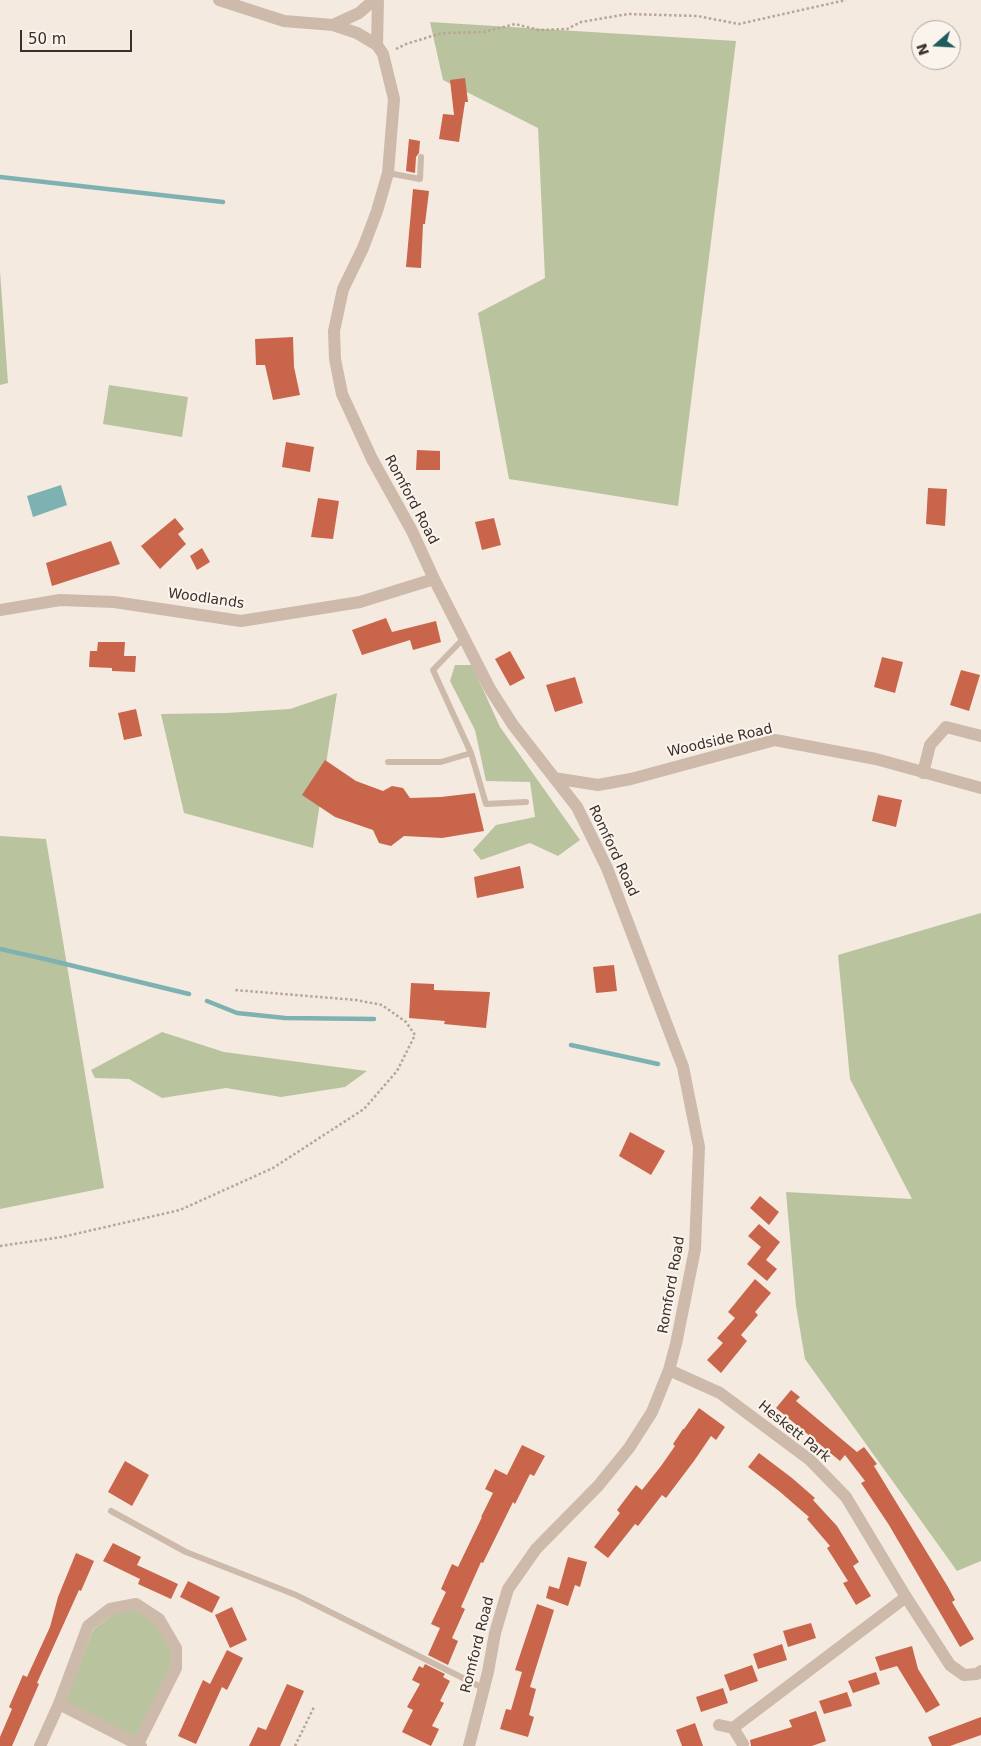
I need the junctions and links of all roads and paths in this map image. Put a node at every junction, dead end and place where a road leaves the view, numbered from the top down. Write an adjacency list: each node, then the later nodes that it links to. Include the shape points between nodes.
1 (219, 0): 4 (street, via 284,21)
2 (376, 0): 4 (street, via 359,13); 5 (street, Romford Road)
3 (846, 0): 5 (path, via 740,24 697,16 628,14 580,22 567,29 539,30 515,24 484,32 442,32)
4 (333, 25): 5 (street, via 357,33)
5 (380, 49): 7 (street, Romford Road, via 394,100)
6 (421, 157): 7 (lane, via 420,179)
7 (388, 173): 8 (street, Romford Road, via 378,211 343,288 334,331 335,360 342,394)
8 (434, 579): 9 (street, Woodlands, via 360,602 241,621 114,602 60,600); 10 (street, Romford Road)
9 (0, 610)
10 (464, 637): 12 (lane, via 433,670); 15 (street, Romford Road, via 490,689)
11 (981, 736): 14 (street, via 946,728 930,745)
12 (471, 753): 13 (lane, via 441,762); 17 (lane, via 486,804)
13 (388, 762)
14 (923, 773): 15 (street, Woodside Road, via 876,759 775,740 598,785); 16 (street, Woodside Road)
15 (554, 778): 20 (street, Romford Road, via 577,807 607,868 683,1067 699,1147 696,1249)
16 (981, 788)
17 (526, 802)
18 (235, 990): 19 (path, via 382,1005 406,1022 415,1035 397,1071 364,1109 273,1168 180,1210 62,1237)
19 (0, 1246)
20 (669, 1370): 22 (street, Heskett Park, via 720,1393 810,1460 846,1497); 24 (street, Romford Road, via 652,1412 629,1448 598,1486 536,1549 508,1589)
21 (111, 1511): 24 (lane, via 186,1552 296,1595)
22 (906, 1597): 23 (street, Heskett Park, via 950,1666 964,1675); 28 (street)
23 (981, 1671)
24 (483, 1688): 33 (street, Romford Road)
25 (59, 1704): 30 (street); 30 (street, via 88,1626 110,1609 136,1604 159,1619 176,1648 176,1668); 31 (street)
26 (314, 1706): 32 (path)
27 (720, 1724): 28 (street)
28 (733, 1728): 29 (street)
29 (743, 1744)
30 (140, 1745)
31 (40, 1746)
32 (295, 1746)
33 (469, 1746)

